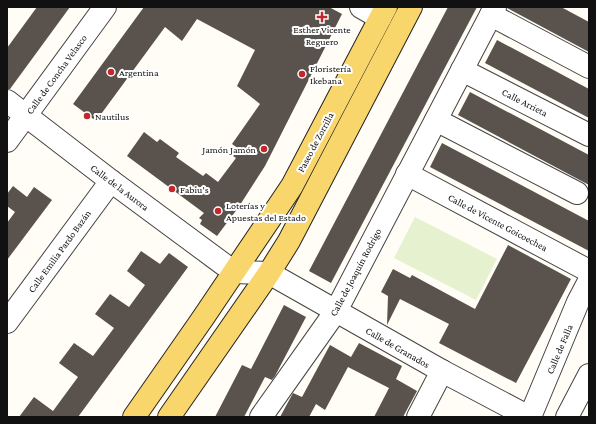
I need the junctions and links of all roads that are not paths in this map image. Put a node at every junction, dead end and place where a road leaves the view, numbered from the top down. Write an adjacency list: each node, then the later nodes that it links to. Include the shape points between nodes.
1 (105, 7): 9 (street, Calle de Concha Velasco)
2 (361, 7): 5 (street)
3 (411, 7): 18 (main road, via 289,241)
4 (493, 11): 6 (street, Calle de Joaquín Rodrigo); 7 (street, Calle de Joaquín Rodrigo)
5 (383, 12): 17 (main road, Paseo de Zorrilla, via 292,186)
6 (589, 67)
7 (462, 70): 10 (street, Calle de Joaquín Rodrigo); 11 (street, Calle Arrieta)
8 (7, 101): 9 (street, Calle de la Aurora)
9 (25, 116): 12 (street, Calle de Concha Velasco); 14 (street, Calle de la Aurora)
10 (436, 120): 13 (street, Calle de Joaquín Rodrigo); 15 (street)
11 (589, 135)
12 (7, 141)
13 (408, 174): 16 (street, Calle de Vicente Goicoechea); 21 (street, Calle de Joaquín Rodrigo)
14 (111, 181): 17 (street, Calle de la Aurora); 22 (street, Calle Emilia Pardo Bazán)
15 (577, 193)
16 (589, 271)
17 (234, 272): 18 (street); 25 (main road, Paseo de Zorrilla)
18 (269, 274): 21 (street, Calle de Granados); 26 (main road)
19 (589, 281): 20 (street, Calle de Falla)
20 (584, 305): 29 (street, Calle de Falla)
21 (336, 311): 23 (street, Calle de Granados); 27 (street, Calle de Joaquín Rodrigo)
22 (7, 322)
23 (442, 371): 28 (street); 29 (street, Calle de Granados)
24 (589, 375): 30 (street)
25 (134, 417)
26 (169, 417)
27 (261, 417)
28 (418, 417)
29 (530, 417)
30 (567, 417)

